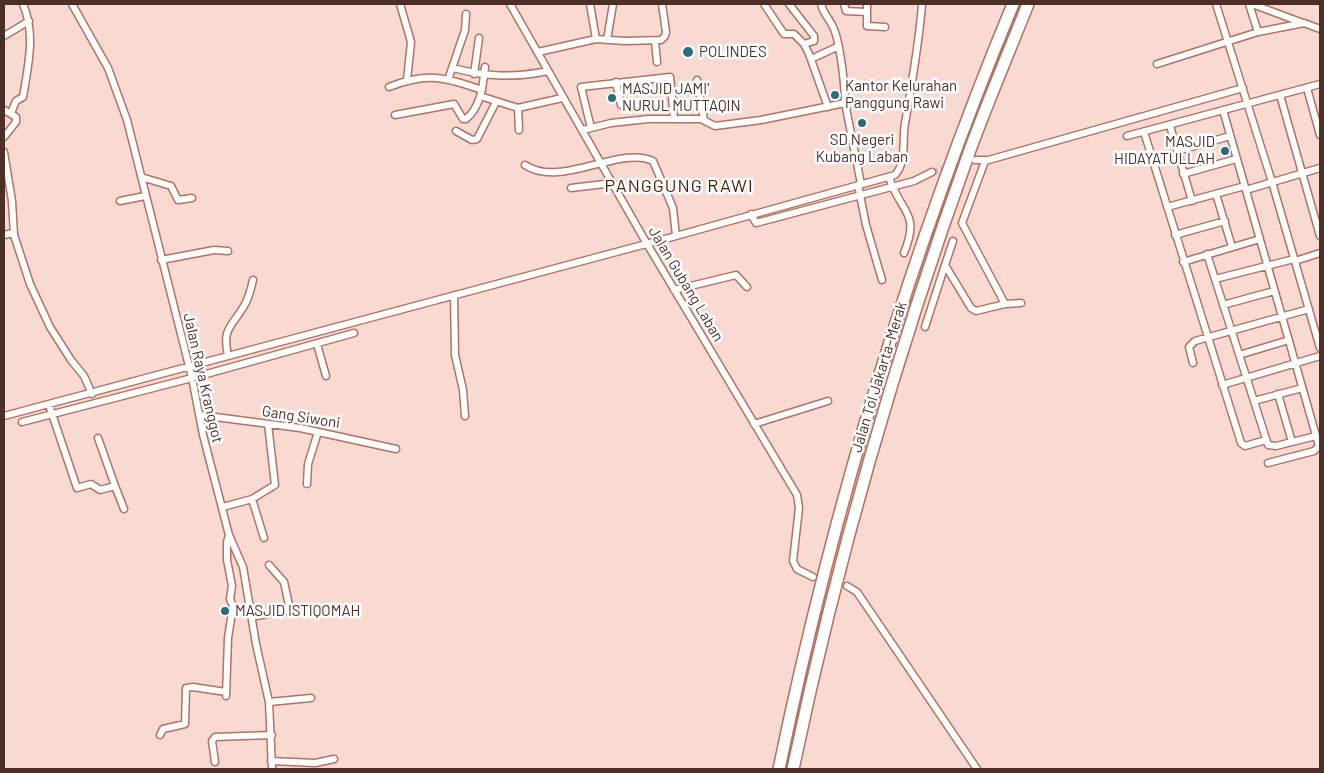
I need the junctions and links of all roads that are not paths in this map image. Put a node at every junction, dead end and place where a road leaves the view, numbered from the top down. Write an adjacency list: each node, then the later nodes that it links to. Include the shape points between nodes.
1 (23, 4): 20 (street)
2 (72, 4): 87 (street, Jalan Raya Kranggot, via 112,77)
3 (400, 4): 42 (street, via 411,42)
4 (510, 4): 33 (street, Jalan Gubang Laban)
5 (590, 4): 27 (street)
6 (613, 4): 28 (street)
7 (662, 4): 30 (street, via 665,36)
8 (764, 4): 31 (street, via 784,34 794,34)
9 (789, 4): 31 (street, via 814,36 814,40)
10 (821, 4): 32 (street, via 833,26)
11 (844, 4): 18 (street, via 847,12)
12 (867, 4): 18 (street)
13 (922, 4): 90 (street, via 900,168)
14 (1013, 4): 189 (highway, Jalan Tol Jakarta–Merak, via 954,155 872,401 828,559)
15 (1028, 4): 190 (highway, Jalan Tol Jakarta–Merak, via 971,148 917,302 880,422 831,601)
16 (1216, 4): 29 (street)
17 (1251, 4): 21 (street); 24 (street)
18 (867, 12): 22 (street, via 867,26)
19 (466, 14): 38 (street)
20 (29, 21): 25 (street); 61 (street, via 31,34 23,97 16,101)
21 (1304, 24): 23 (street); 24 (street)
22 (885, 27)
23 (1320, 30)
24 (1258, 32): 29 (street)
25 (4, 36)
26 (479, 38): 40 (street)
27 (596, 39): 28 (street); 33 (street)
28 (607, 40): 30 (street)
29 (1228, 40): 36 (street); 47 (street)
30 (655, 41): 35 (street)
31 (804, 44): 34 (street)
32 (837, 47): 34 (street); 54 (street)
33 (538, 52): 39 (street, Jalan Gubang Laban)
34 (811, 60): 57 (street)
35 (657, 62)
36 (1156, 64)
37 (485, 67): 41 (street)
38 (454, 68): 40 (street); 43 (street)
39 (548, 71): 41 (street, via 517,77); 52 (street, Jalan Gubang Laban)
40 (474, 74): 41 (street)
41 (484, 76): 50 (street)
42 (407, 80): 43 (street, via 428,76); 48 (street)
43 (448, 80): 50 (street)
44 (696, 80): 64 (street)
45 (616, 82): 56 (street); 63 (street, via 670,76); 66 (street, via 581,87)
46 (1320, 84): 49 (street)
47 (1242, 85): 55 (street); 79 (street)
48 (389, 87)
49 (1307, 88): 51 (street); 71 (street)
50 (481, 93): 53 (street); 62 (street, via 473,112 466,119 454,104)
51 (1280, 95): 55 (street); 86 (street)
52 (562, 98): 58 (street); 68 (street, Jalan Gubang Laban)
53 (496, 102): 58 (street); 69 (street, via 477,139 472,140)
54 (845, 104): 57 (street); 93 (street)
55 (1248, 104): 60 (street); 88 (street)
56 (621, 106)
57 (828, 106): 64 (street, via 715,126)
58 (518, 108): 67 (street)
59 (4, 110): 61 (street)
60 (1223, 110): 65 (street); 73 (street)
61 (11, 113): 74 (street, via 16,122)
62 (394, 115)
63 (674, 119): 64 (street); 66 (street, via 631,120)
64 (703, 120)
65 (1170, 126): 70 (street); 75 (street)
66 (592, 128): 68 (street)
67 (519, 130)
68 (583, 130): 80 (street, Jalan Gubang Laban)
69 (456, 131)
70 (1144, 132): 72 (street); 99 (street)
71 (1320, 135)
72 (1128, 136)
73 (1230, 136): 75 (street); 77 (street)
74 (4, 137)
75 (1177, 151): 85 (street)
76 (4, 152): 83 (street)
77 (1236, 159): 85 (street); 92 (street)
78 (975, 160): 79 (street)
79 (986, 160): 128 (street, via 961,220)
80 (602, 164): 81 (street, via 548,172); 89 (street, Jalan Gubang Laban); 105 (street, via 638,156 654,161 673,208)
81 (524, 165)
82 (1320, 168): 86 (street)
83 (5, 171): 102 (street, via 12,201)
84 (932, 172): 90 (street, via 921,179)
85 (1183, 174): 97 (street)
86 (1303, 174): 88 (street); 106 (street)
87 (141, 177): 95 (street, Jalan Raya Kranggot); 96 (street, via 172,186 178,200)
88 (1272, 182): 92 (street); 116 (street)
89 (613, 183): 91 (street); 109 (street, Jalan Gubang Laban)
90 (891, 183): 93 (street); 93 (street); 112 (street, via 898,202 910,216 910,237)
91 (571, 188)
92 (1245, 188): 94 (street); 107 (street)
93 (859, 190): 100 (street); 100 (street, via 756,222); 122 (street)
94 (1216, 194): 97 (street); 101 (street)
95 (145, 196): 98 (street); 115 (street, Jalan Raya Kranggot)
96 (192, 198)
97 (1192, 200): 99 (street)
98 (120, 201)
99 (1167, 207): 104 (street)
100 (751, 214): 105 (street)
101 (1224, 221): 104 (street); 110 (street)
102 (13, 232): 103 (street); 152 (street, via 43,313)
103 (4, 235)
104 (1175, 235): 117 (street)
105 (676, 236): 109 (street)
106 (1320, 236)
107 (1260, 239): 110 (street); 119 (street)
108 (953, 241): 118 (street)
109 (647, 244): 124 (street, Jalan Gubang Laban); 126 (street)
110 (1232, 247): 114 (street)
111 (228, 251): 115 (street, via 214,250)
112 (904, 253)
113 (1320, 253): 116 (street)
114 (1207, 254): 117 (street); 120 (street)
115 (162, 260): 146 (street, Jalan Raya Kranggot)
116 (1294, 260): 119 (street); 130 (street)
117 (1183, 262): 136 (street)
118 (945, 265): 128 (street, via 975,311); 132 (street)
119 (1267, 266): 120 (street); 125 (street)
120 (1215, 279): 129 (street)
121 (254, 280): 142 (street, via 245,305 226,333)
122 (882, 280)
123 (747, 287): 124 (street, via 736,274)
124 (674, 290): 162 (street, Jalan Gubang Laban)
125 (1274, 291): 129 (street); 131 (street)
126 (454, 295): 139 (street); 159 (street, via 455,355)
127 (1021, 303): 128 (street)
128 (1005, 304)
129 (1223, 304): 134 (street)
130 (1309, 309): 131 (street); 133 (street)
131 (1282, 317): 134 (street); 137 (street)
132 (925, 327)
133 (1318, 329): 140 (street)
134 (1231, 331): 136 (street); 141 (street)
135 (354, 333): 138 (street)
136 (1208, 338): 144 (street, via 1190,344); 150 (street)
137 (1289, 340): 141 (street); 145 (street)
138 (317, 344): 139 (street); 147 (street)
139 (283, 348): 142 (street); 148 (street)
140 (1320, 348)
141 (1239, 354): 149 (street)
142 (228, 356): 146 (street)
143 (1320, 356): 145 (street)
144 (1193, 363)
145 (1296, 364): 149 (street); 151 (street)
146 (189, 368): 148 (street, Jalan Raya Kranggot); 152 (street)
147 (326, 376)
148 (192, 377): 156 (street); 157 (street, Jalan Raya Kranggot)
149 (1246, 377): 150 (street); 155 (street)
150 (1222, 385): 166 (street, via 1241,443 1246,446)
151 (1302, 388): 153 (street); 164 (street)
152 (92, 394): 156 (street)
153 (1278, 394): 155 (street); 167 (street)
154 (828, 401): 162 (street)
155 (1254, 401): 166 (street)
156 (50, 410): 158 (street); 160 (street); 171 (street, via 76,486 79,489 91,484 100,490)
157 (200, 415): 161 (street, Gang Siwoni); 173 (street, Jalan Raya Kranggot)
158 (4, 416)
159 (465, 416)
160 (22, 422)
161 (268, 424): 163 (street, Gang Siwoni); 172 (street, via 276,483)
162 (754, 424): 178 (street, Jalan Gubang Laban, via 797,495 799,508 793,561 797,569)
163 (318, 432): 168 (street, Gang Siwoni); 170 (street, via 308,464)
164 (1316, 436): 167 (street); 169 (street, via 1318,449)
165 (98, 438): 171 (street)
166 (1266, 440): 167 (street, via 1272,447)
167 (1292, 442)
168 (396, 449)
169 (1268, 463)
170 (307, 484)
171 (115, 486): 174 (street)
172 (252, 499): 173 (street); 176 (street)
173 (223, 507): 175 (street, Jalan Raya Kranggot)
174 (124, 509)
175 (229, 535): 180 (street, Jalan Raya Kranggot, via 243,567); 184 (street, via 227,560 233,606 226,694 186,688 185,724 163,729)
176 (264, 538)
177 (269, 564): 180 (street, via 284,582 290,610)
178 (813, 577)
179 (847, 586): 191 (street, via 857,592)
180 (251, 617): 182 (street, Jalan Raya Kranggot)
181 (311, 698): 182 (street)
182 (269, 702): 183 (street, Jalan Raya Kranggot)
183 (272, 735): 186 (street, Jalan Raya Kranggot); 187 (street, via 215,737 212,741)
184 (160, 736)
185 (334, 759): 186 (street, via 315,763)
186 (271, 761): 188 (street, Jalan Raya Kranggot)
187 (215, 762)
188 (272, 769)
189 (779, 769)
190 (793, 769)
191 (977, 769)

